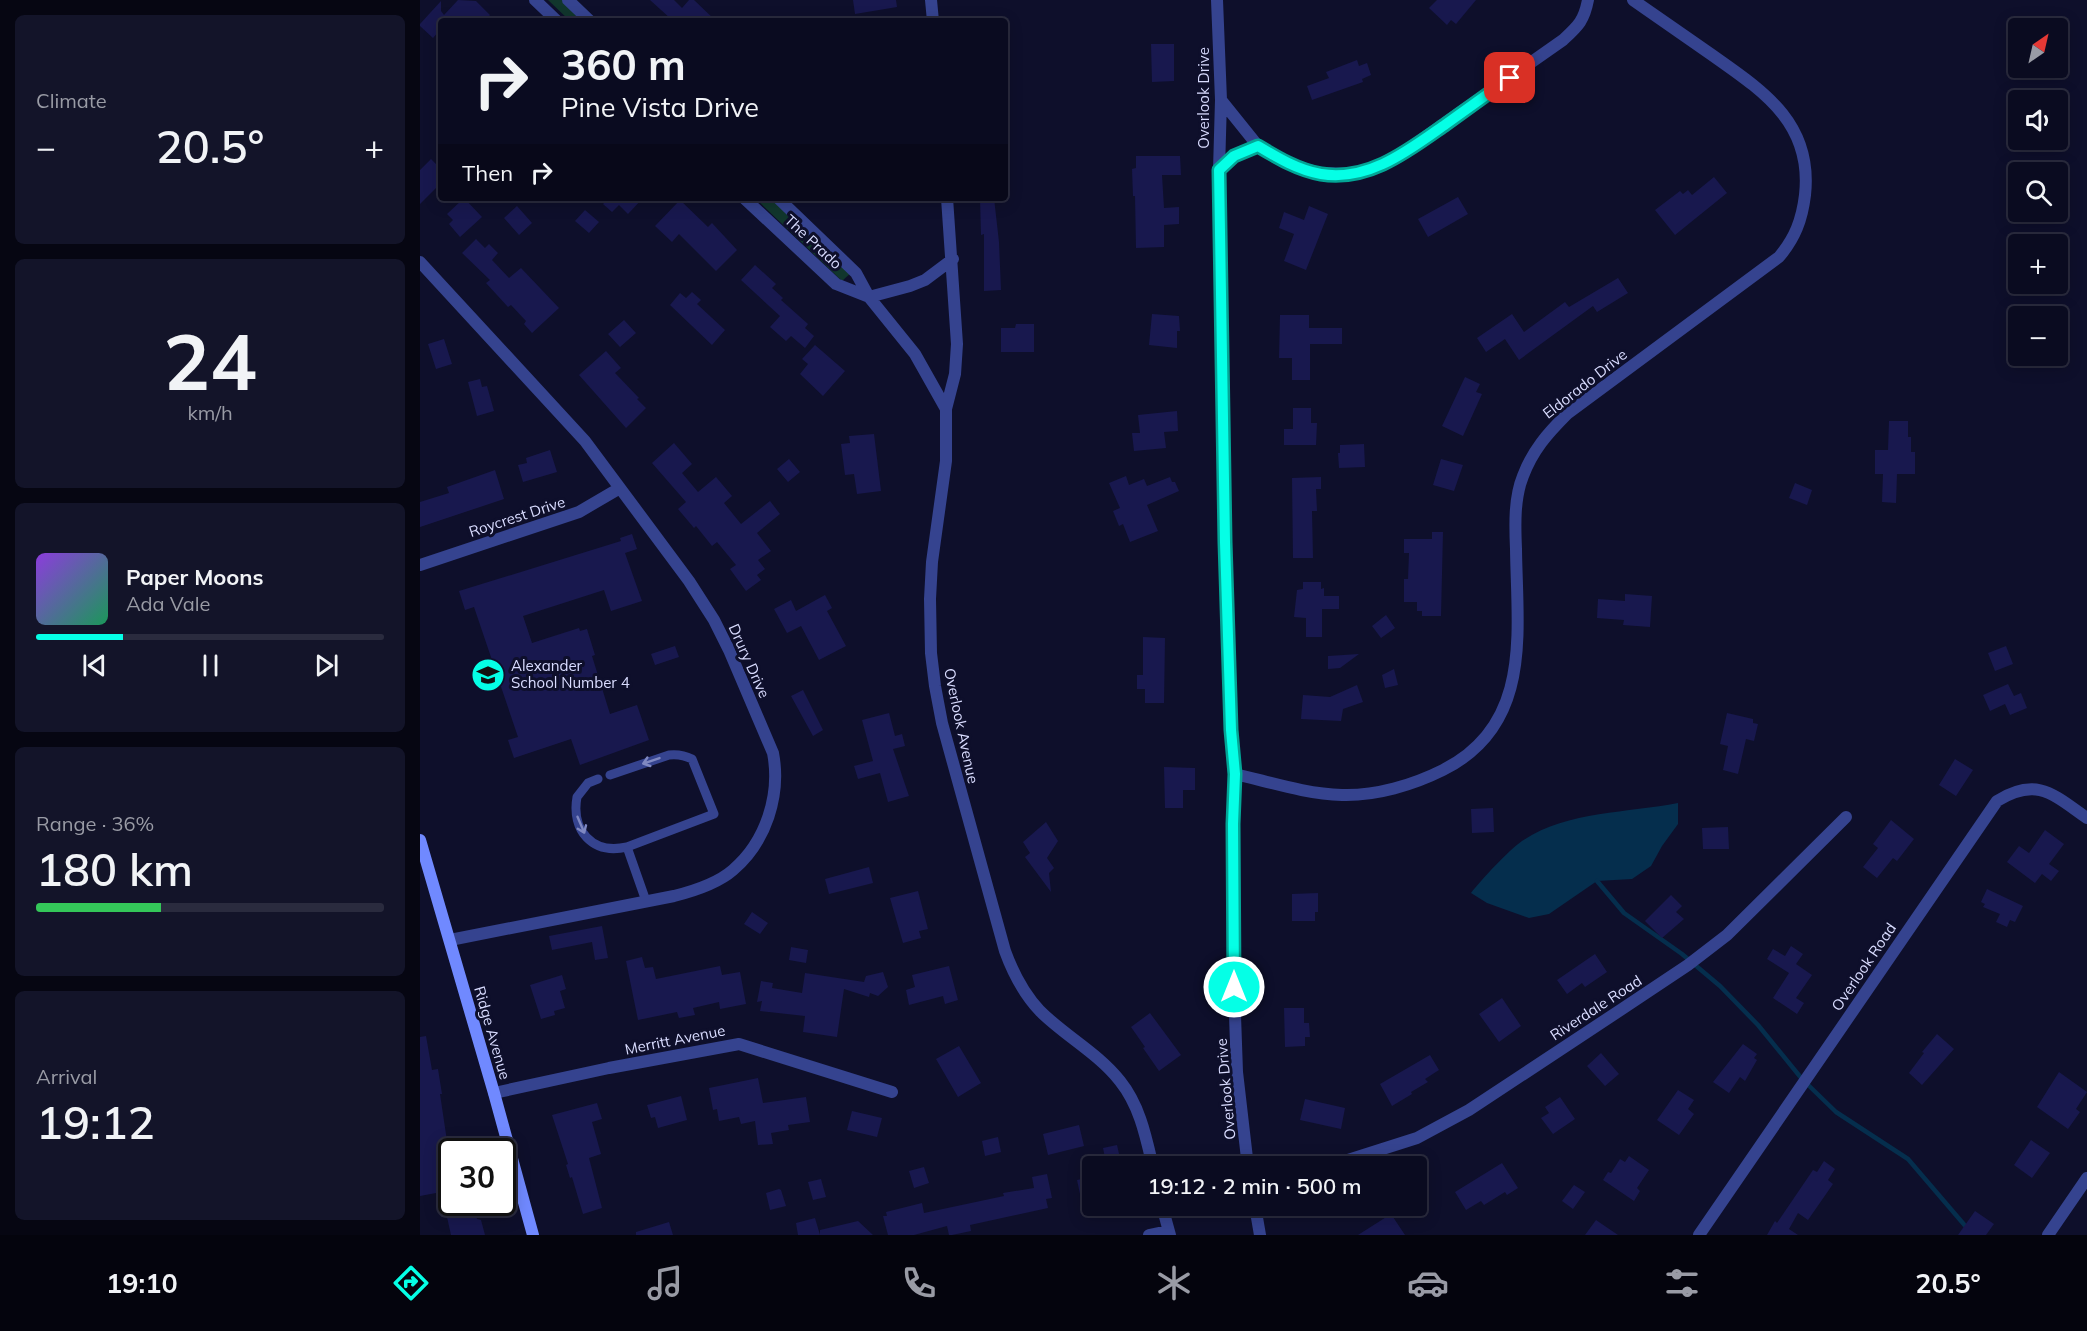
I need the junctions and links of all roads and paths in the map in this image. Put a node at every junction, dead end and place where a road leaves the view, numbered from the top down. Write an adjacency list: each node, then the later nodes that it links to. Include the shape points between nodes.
1 (535, 0): 7 (street)
2 (568, 0): 8 (street)
3 (931, 0): 9 (street)
4 (1217, 0): 10 (street, Overlook Drive)
5 (1588, 0): 11 (street, via 1580,24 1563,40 1421,141 1374,168 1351,174 1319,174 1289,164)
6 (1633, 0): 22 (street, Eldorado Drive, via 1760,88 1787,119 1797,139 1806,175 1804,206 1796,234 1779,256 1567,414 1536,448 1522,478 1517,504 1518,648 1513,683 1500,717 1472,751 1425,779 1383,791 1343,795)
7 (554, 18)
8 (587, 18)
9 (933, 18)
10 (1221, 100): 11 (street); 12 (street, Overlook Drive)
11 (1258, 146): 12 (street, via 1234,156)
12 (1219, 170): 22 (street, Overlook Drive, via 1225,554)
13 (747, 201): 18 (street, The Prado, via 836,284)
14 (781, 201): 18 (street, The Prado, via 856,273)
15 (947, 201): 16 (street, Overlook Avenue)
16 (952, 259): 18 (street, via 925,280); 19 (street, Overlook Avenue, via 957,344 955,374)
17 (420, 262): 20 (street, Drury Drive, via 585,441)
18 (869, 297): 19 (street, The Prado, via 915,354)
19 (946, 409): 33 (street, Overlook Avenue, via 946,461 932,562 931,653 940,714 957,780 1013,972 1039,1010 1120,1080 1138,1110)
20 (620, 488): 21 (street, Roycrest Drive, via 579,512); 29 (street, Drury Drive, via 714,620 773,753 776,770 764,828 732,871 695,890)
21 (420, 565)
22 (1235, 774): 34 (street, Overlook Drive, via 1234,987 1237,1072)
23 (610, 775): 28 (lane, one-way to 23, via 714,814 692,759 669,755)
24 (598, 779): 28 (lane, one-way to 28, via 588,783 577,797 577,820 593,844 614,850)
25 (1846, 817): 35 (street, Riverdale Road, via 1727,935 1688,965 1459,1115 1417,1138)
26 (2087, 818): 43 (street, Overlook Road, via 2053,794 2034,788 1997,801)
27 (420, 840): 30 (street, Ridge Avenue)
28 (627, 847): 29 (lane)
29 (645, 901): 30 (street, Drury Drive)
30 (450, 940): 32 (street, Ridge Avenue)
31 (892, 1092): 32 (street, Merritt Avenue, via 739,1044)
32 (494, 1093): 40 (street, Ridge Avenue)
33 (1150, 1156)
34 (1247, 1156)
35 (1361, 1156)
36 (2087, 1178): 44 (street)
37 (1165, 1216): 39 (street)
38 (1257, 1216): 42 (street)
39 (1169, 1233): 41 (street)
40 (533, 1235)
41 (1149, 1235)
42 (1260, 1235)
43 (1699, 1235)
44 (2048, 1235)

